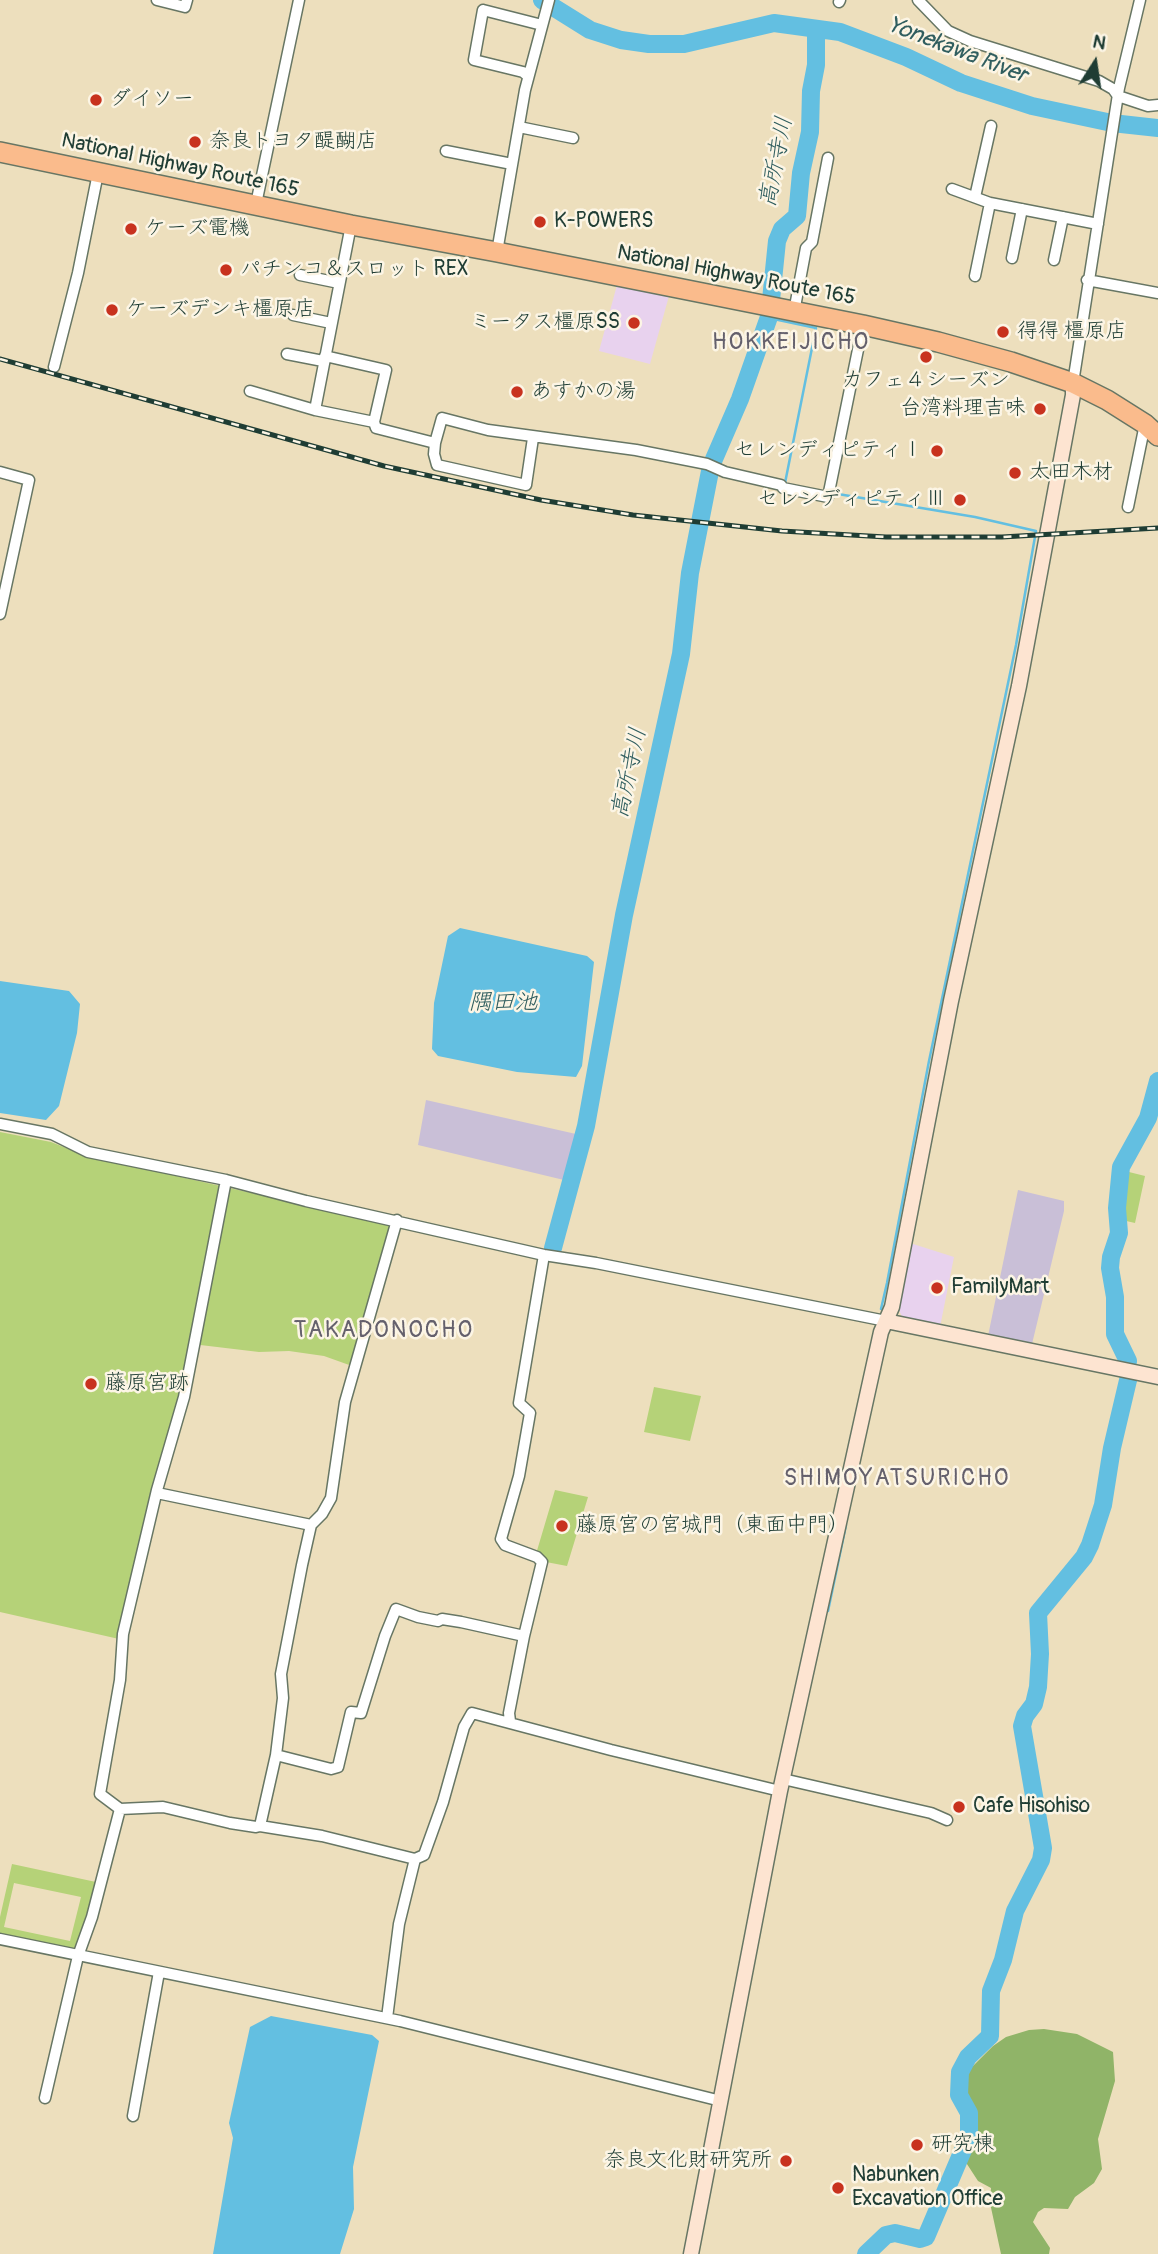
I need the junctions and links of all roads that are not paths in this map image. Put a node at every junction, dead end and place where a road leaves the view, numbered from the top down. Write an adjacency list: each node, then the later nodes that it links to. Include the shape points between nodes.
1 (157, 0): 2 (street, via 185,6)
2 (187, 0)
3 (299, 0): 22 (street)
4 (549, 0): 7 (street)
5 (918, 0): 9 (street, via 948,31 1099,81)
6 (1140, 0): 9 (street)
7 (543, 20): 8 (street); 8 (street, via 482,10 474,60)
8 (528, 76): 12 (street)
9 (1118, 96): 10 (street); 25 (street)
10 (1158, 105)
11 (991, 126): 20 (street)
12 (519, 127): 13 (street); 17 (street)
13 (573, 138)
14 (446, 151): 17 (street)
15 (0, 152): 18 (highway, National Highway Route 165)
16 (828, 158): 35 (street)
17 (512, 164): 27 (street)
18 (97, 173): 22 (highway, National Highway Route 165); 41 (street)
19 (952, 189): 20 (street)
20 (975, 197): 21 (street)
21 (990, 203): 23 (street); 31 (street)
22 (256, 204): 26 (highway, National Highway Route 165)
23 (1021, 209): 24 (street); 28 (street)
24 (1063, 217): 25 (street); 29 (street)
25 (1098, 224): 32 (street)
26 (351, 225): 27 (highway, National Highway Route 165); 33 (street)
27 (497, 252): 35 (highway, National Highway Route 165)
28 (1012, 258)
29 (1054, 260)
30 (300, 275): 33 (street)
31 (975, 276)
32 (1087, 280): 34 (street); 42 (street)
33 (339, 283): 37 (street)
34 (1158, 293)
35 (794, 312): 38 (highway, National Highway Route 165)
36 (293, 315): 37 (street)
37 (331, 323): 40 (street)
38 (863, 325): 42 (highway, National Highway Route 165, via 1011,362); 47 (street, via 828,497 636,450 540,435)
39 (287, 354): 40 (street)
40 (324, 359): 44 (street); 45 (street, via 386,370)
41 (54, 367)
42 (1073, 383): 46 (highway, National Highway Route 165); 56 (street, via 1019,686)
43 (250, 391): 44 (street)
44 (315, 410): 45 (street)
45 (374, 422): 48 (street, via 376,428)
46 (1151, 430): 50 (street)
47 (533, 438): 48 (street, via 442,418); 48 (street, via 526,485 437,465)
48 (435, 443)
49 (0, 472): 51 (street, via 29,480)
50 (1128, 507)
51 (0, 614)
52 (0, 1124): 53 (street, via 52,1134 88,1152)
53 (226, 1180): 54 (street); 58 (street, via 184,1397)
54 (397, 1220): 55 (street); 59 (street, via 345,1402 331,1498)
55 (544, 1255): 56 (street); 60 (street, via 519,1403 530,1413 501,1539 541,1562)
56 (886, 1321): 57 (street); 63 (street)
57 (1158, 1377)
58 (157, 1493): 59 (street); 64 (street, via 123,1634 120,1680 100,1794)
59 (311, 1525): 62 (street, via 281,1674)
60 (524, 1636): 61 (street); 62 (street, via 396,1609 360,1713 351,1712 338,1767)
61 (510, 1721): 63 (street, via 611,1750); 67 (street, via 472,1713 424,1855)
62 (276, 1755): 66 (street)
63 (782, 1785): 65 (street, via 931,1813); 73 (street)
64 (120, 1809): 66 (street, via 163,1807); 69 (street)
65 (947, 1820)
66 (260, 1826): 67 (street)
67 (415, 1859): 71 (street, via 399,1924)
68 (0, 1939): 69 (street)
69 (78, 1956): 70 (street); 72 (street)
70 (159, 1972): 71 (street); 74 (street)
71 (387, 2018): 73 (street)
72 (45, 2098)
73 (721, 2101): 75 (street)
74 (133, 2116)
75 (691, 2254)

